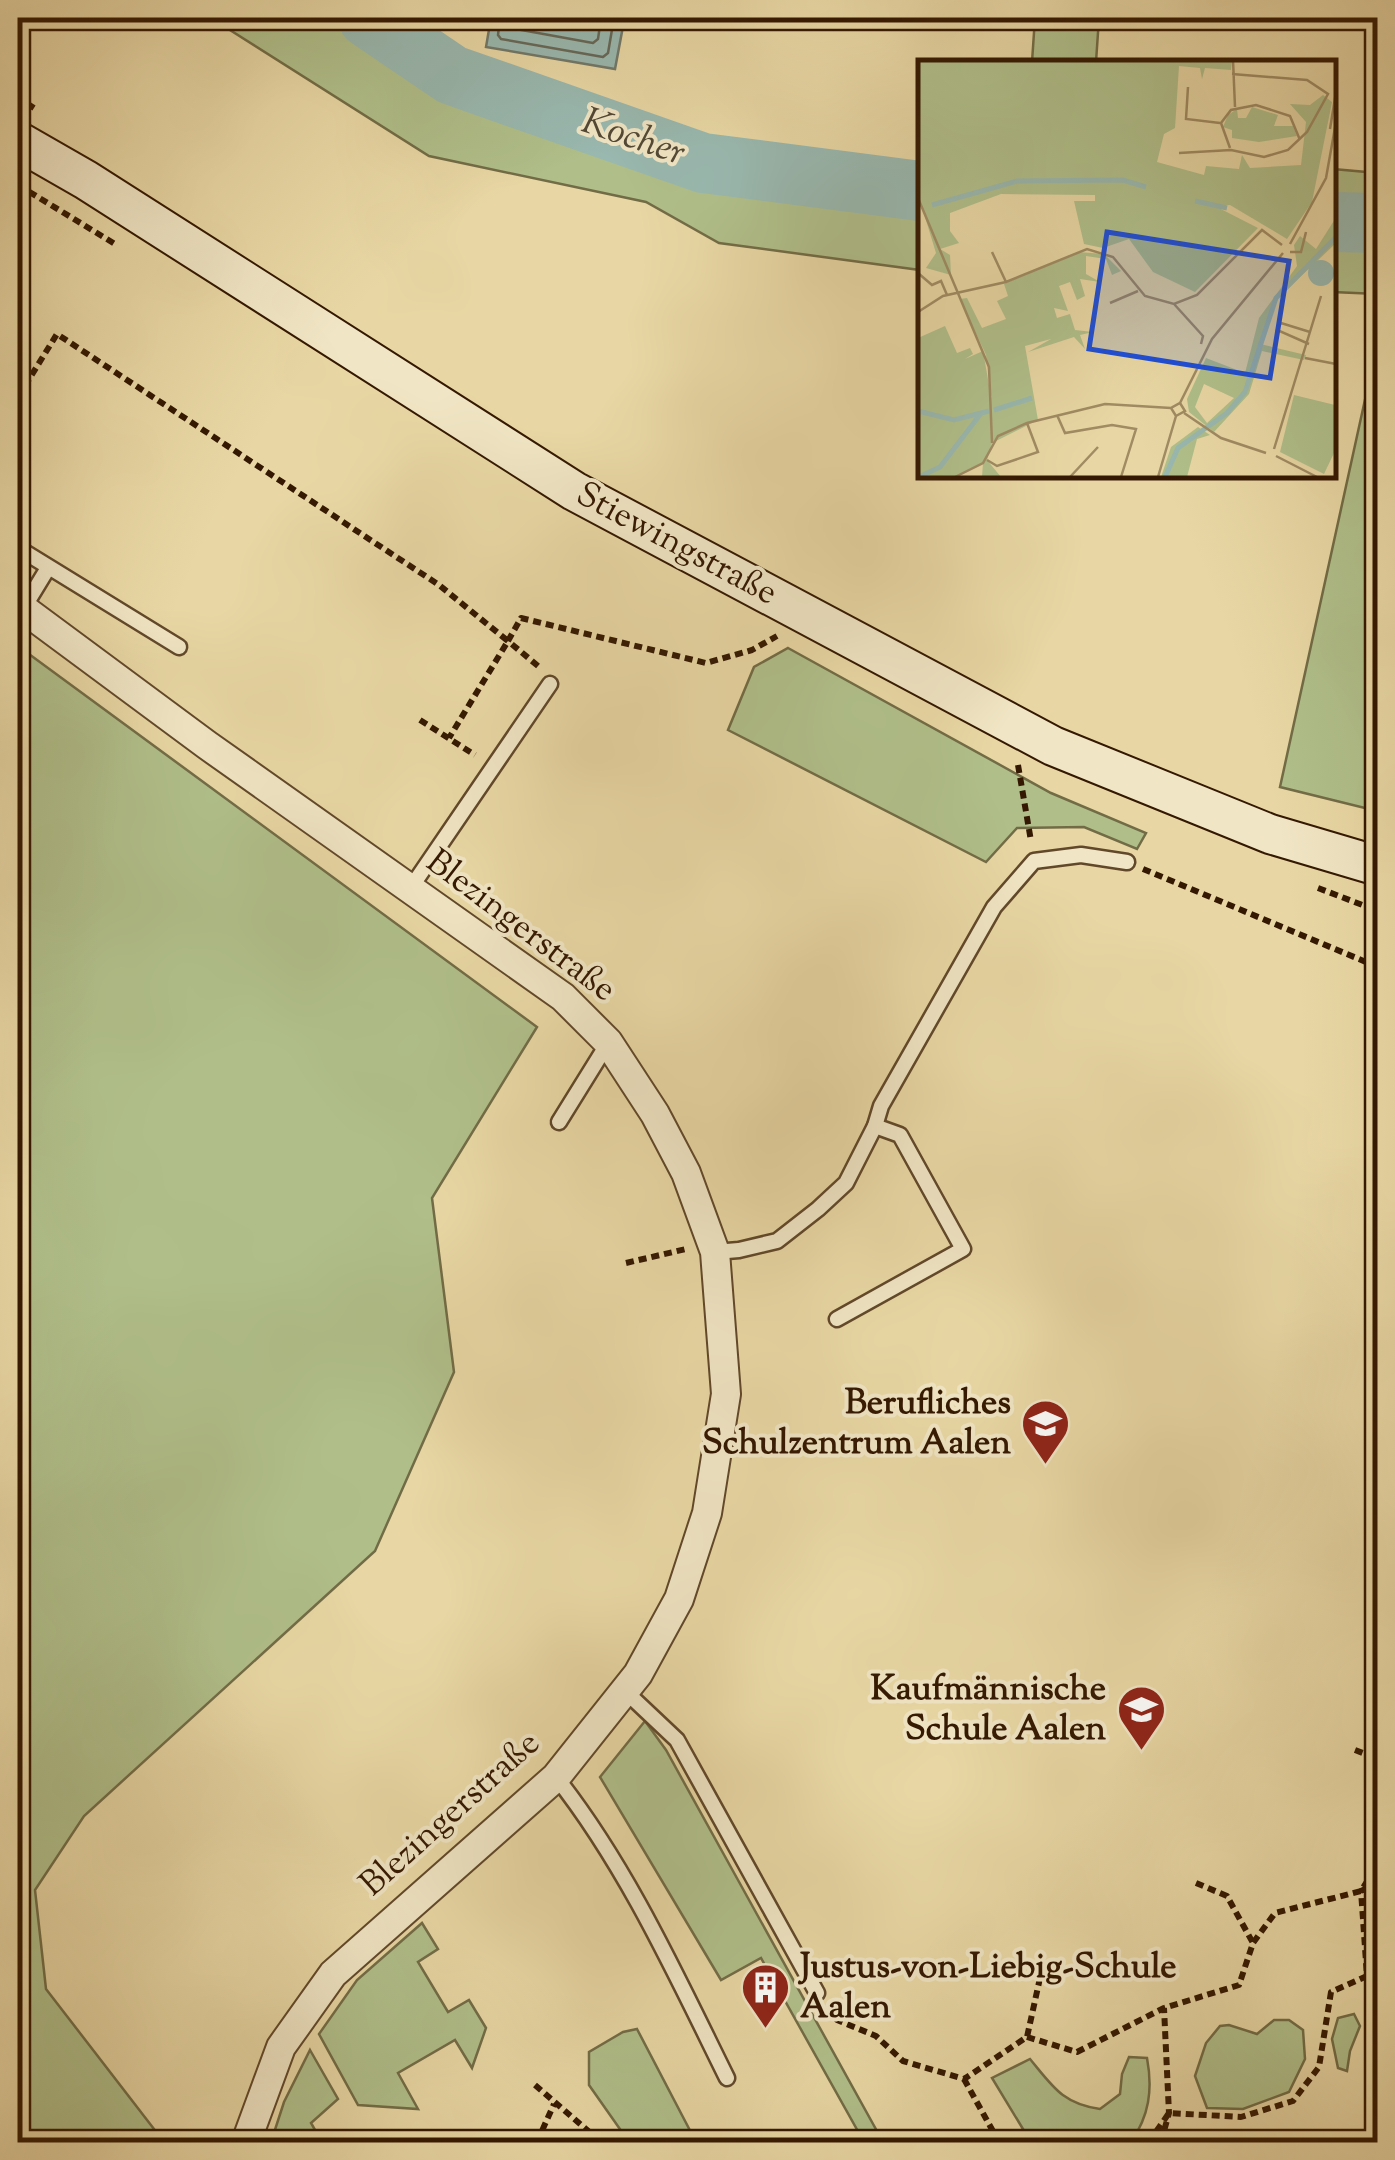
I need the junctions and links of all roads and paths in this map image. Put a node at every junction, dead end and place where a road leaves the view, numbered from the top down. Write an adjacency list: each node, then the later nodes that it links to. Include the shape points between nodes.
1 (18, 98): 2 (path)
2 (26, 125): 17 (main road, Stiewingstraße, via 86,180 574,492 1053,746 1270,834)
3 (18, 397): 8 (path, via 57,334 439,584)
4 (18, 548): 5 (lane)
5 (48, 568): 6 (lane); 9 (lane)
6 (20, 607): 18 (street, Blezingerstraße)
7 (785, 632): 8 (path, via 706,663 520,618)
8 (508, 642): 10 (path); 12 (path)
9 (180, 647)
10 (550, 684): 14 (lane)
11 (420, 720): 12 (path)
12 (449, 738): 14 (path)
13 (1018, 764): 15 (path)
14 (493, 767): 18 (lane)
15 (1034, 860): 16 (lane); 22 (lane, via 994,907)
16 (1127, 862): 19 (path)
17 (1378, 866)
18 (410, 890): 20 (street, Blezingerstraße, via 563,997)
19 (1378, 967)
20 (608, 1042): 21 (lane); 23 (street, Blezingerstraße, via 686,1174)
21 (559, 1122)
22 (875, 1126): 23 (lane, via 846,1183 777,1240 739,1250); 25 (lane, via 900,1135 963,1250)
23 (713, 1247): 24 (path); 26 (street, Blezingerstraße, via 726,1394 707,1513 678,1599)
24 (626, 1264)
25 (837, 1319)
26 (624, 1690): 29 (street, Blezingerstraße); 38 (lane, via 677,1740)
27 (1355, 1750): 28 (path)
28 (1378, 1759)
29 (556, 1778): 42 (lane, via 590,1820); 47 (street, Blezingerstraße, via 333,1974 281,2047)
30 (1378, 1864): 33 (path)
31 (1196, 1883): 34 (path, via 1226,1896)
32 (1378, 1884): 33 (path)
33 (1360, 1891): 34 (path, via 1274,1913); 35 (path)
34 (1253, 1943): 39 (path, via 1239,1985)
35 (1368, 1976): 37 (path); 40 (path); 46 (path, via 1331,1992 1319,2067 1293,2100 1241,2117)
36 (1040, 1978): 41 (path)
37 (1378, 1978)
38 (817, 1993): 43 (path, via 837,2020 876,2036 903,2062)
39 (1164, 2008): 41 (path, via 1077,2052); 46 (path)
40 (1378, 2008)
41 (1028, 2036): 43 (path)
42 (727, 2078)
43 (964, 2080): 50 (path)
44 (535, 2084): 45 (path)
45 (554, 2104): 48 (path); 49 (path)
46 (1169, 2113): 51 (path); 52 (path)
47 (246, 2142)
48 (537, 2142)
49 (600, 2142)
50 (999, 2142)
51 (1149, 2142)
52 (1161, 2142)

